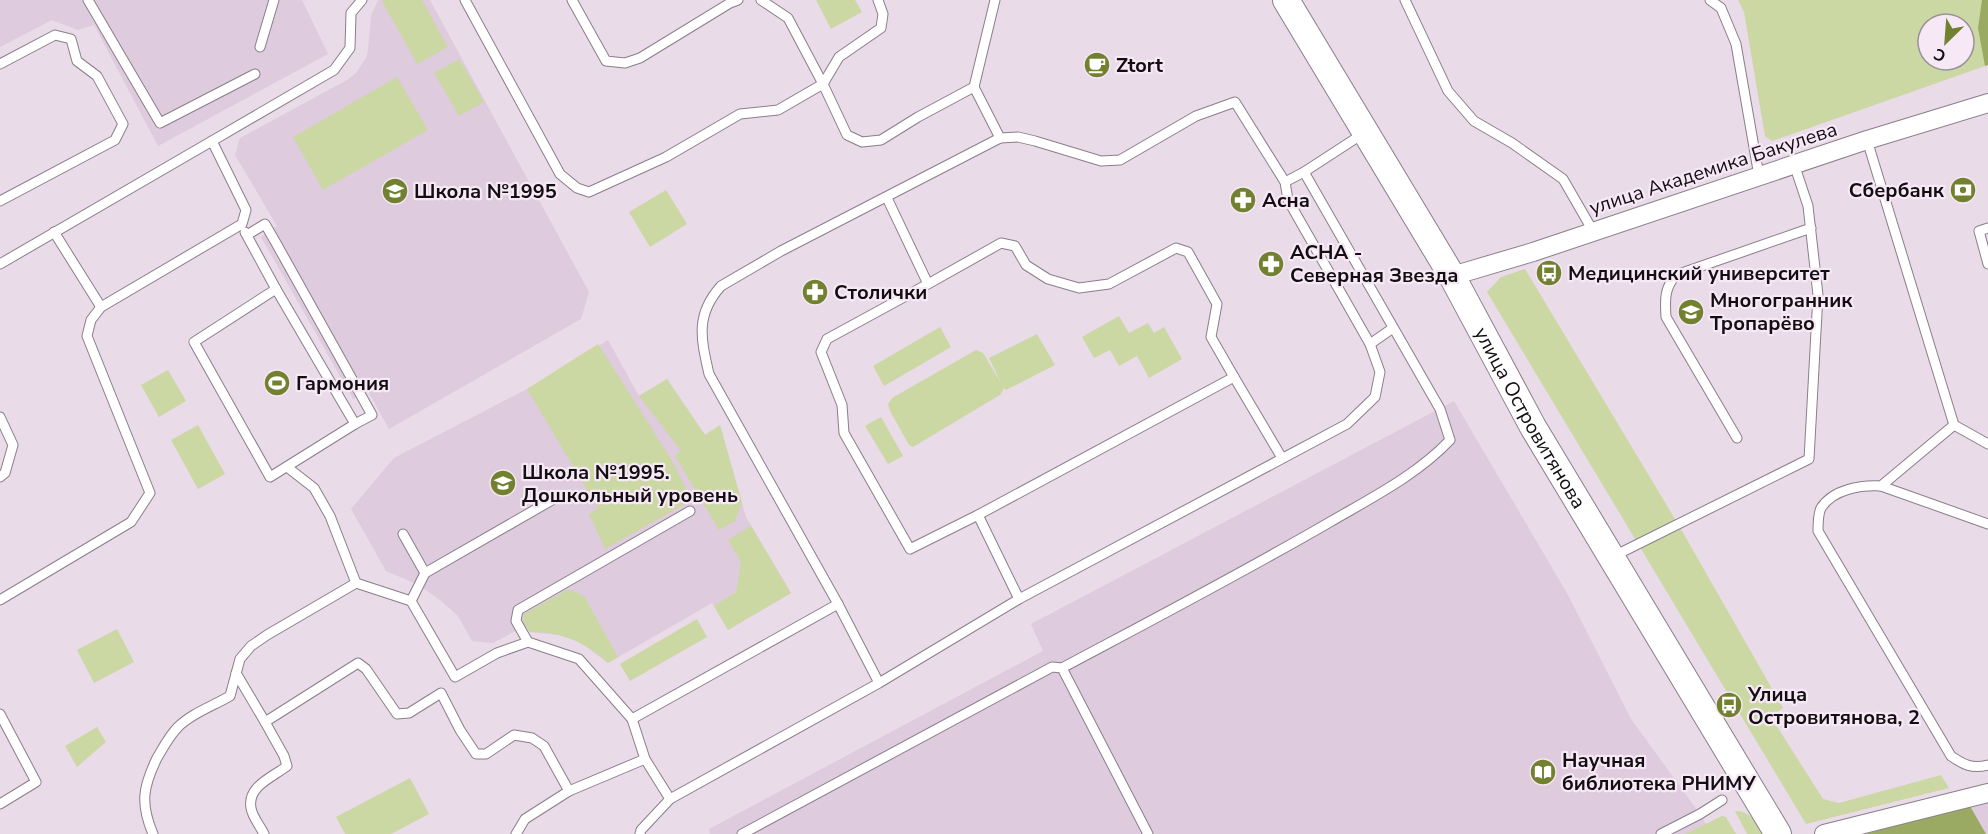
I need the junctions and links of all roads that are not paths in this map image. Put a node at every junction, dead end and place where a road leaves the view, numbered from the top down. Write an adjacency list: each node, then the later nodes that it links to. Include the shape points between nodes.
1 (88, 0): 15 (lane, via 159,123)
2 (274, 0): 13 (lane)
3 (362, 0): 22 (lane, via 351,13 350,48 334,70)
4 (465, 0): 16 (lane, via 560,174 589,192 666,157 740,114 778,110)
5 (572, 0): 6 (lane, via 606,61 625,63)
6 (738, 0)
7 (761, 0): 16 (lane, via 788,18)
8 (878, 0): 16 (lane, via 884,14 881,28 839,57)
9 (995, 0): 17 (lane)
10 (1405, 0): 32 (lane, via 1448,91 1474,121 1563,179)
11 (1710, 0): 25 (lane, via 1721,8 1736,44)
12 (1292, 2): 19 (main road, улица Островитянова, via 1316,53)
13 (260, 46)
14 (0, 64): 28 (lane, via 55,35 71,39 77,61 97,76 123,124 115,140)
15 (255, 74)
16 (823, 84): 17 (lane, via 847,135 862,142 881,140)
17 (974, 87): 20 (lane)
18 (1988, 104): 21 (street, улица Академика Бакулева)
19 (1366, 131): 24 (lane); 37 (main road, улица Островитянова)
20 (1000, 138): 26 (lane, via 1035,141 1101,161 1120,160 1196,116 1235,102); 27 (lane)
21 (1867, 140): 23 (street, улица Академика Бакулева); 46 (lane)
22 (212, 141): 29 (lane, via 246,210); 33 (lane)
23 (1794, 164): 25 (street, улица Академика Бакулева); 30 (lane)
24 (1304, 172): 26 (lane); 41 (lane)
25 (1760, 176): 32 (street, улица Академика Бакулева)
26 (1285, 182): 42 (lane, via 1288,200)
27 (887, 198): 38 (lane); 64 (lane, via 721,286 704,311 700,338 709,374)
28 (0, 201)
29 (242, 224): 34 (lane); 40 (lane)
30 (1811, 228): 47 (lane, via 1676,275 1665,295 1666,317); 58 (lane, via 1818,295 1809,459)
31 (1988, 228): 36 (lane, via 1979,231)
32 (1593, 231): 37 (street, улица Академика Бакулева)
33 (54, 232): 35 (lane); 40 (lane)
34 (247, 235): 39 (lane); 45 (lane, via 265,225 276,243 372,415)
35 (0, 264)
36 (1988, 264)
37 (1452, 276): 58 (main road, улица Островитянова, via 1533,427)
38 (928, 284): 43 (lane, via 1001,243 1015,246 1026,266 1048,279 1079,288 1108,284 1176,248 1188,252 1216,304 1211,337); 55 (lane, via 826,339 821,352 842,405 844,433 910,549)
39 (276, 290): 45 (lane); 50 (lane, via 194,342 270,477)
40 (101, 307): 62 (lane, via 91,320 87,336 150,494 131,522)
41 (1393, 328): 42 (lane); 66 (lane, via 1446,425 1450,440 1437,454 1383,491 1262,562)
42 (1370, 344): 49 (lane, via 1380,372 1375,397 1347,424)
43 (1234, 377): 49 (lane); 55 (lane)
44 (0, 417): 51 (lane, via 13,445 5,473)
45 (355, 424): 50 (lane)
46 (1953, 425): 48 (lane); 52 (lane)
47 (1737, 438)
48 (1988, 444)
49 (1282, 458): 61 (lane)
50 (287, 467): 60 (lane, via 314,488 330,516)
51 (0, 477)
52 (1881, 486): 56 (lane); 73 (lane, via 1864,485 1833,495 1820,509 1818,531 1952,756 1977,768)
53 (552, 500): 59 (lane)
54 (690, 511): 65 (lane, via 518,610 516,621)
55 (978, 515): 61 (lane)
56 (1988, 524)
57 (403, 534): 59 (lane)
58 (1611, 557): 86 (main road, улица Островитянова)
59 (425, 573): 63 (lane)
60 (356, 583): 63 (lane); 67 (lane, via 251,646 240,659)
61 (1019, 599): 68 (lane)
62 (0, 600)
63 (411, 601): 65 (lane, via 455,676 497,653)
64 (838, 604): 68 (lane); 70 (lane)
65 (528, 642): 70 (lane, via 579,659)
66 (1062, 668): 83 (lane, via 1052,667); 84 (lane)
67 (236, 673): 71 (lane); 79 (lane, via 230,696 178,727 159,755 146,782 144,802)
68 (879, 683): 76 (lane)
69 (0, 714): 78 (lane, via 36,782)
70 (632, 719): 72 (lane)
71 (265, 722): 74 (lane, via 358,663 397,714 409,713 441,693 476,754 486,754 514,735 532,738 544,746); 80 (lane, via 287,766 260,783 252,796 251,808)
72 (645, 759): 74 (lane); 76 (lane)
73 (1988, 765)
74 (569, 791): 81 (lane, via 525,819)
75 (1988, 793): 87 (street)
76 (670, 799): 82 (lane)
77 (1722, 800): 85 (lane)
78 (0, 804)
79 (153, 834)
80 (264, 834)
81 (516, 834)
82 (640, 834)
83 (742, 834)
84 (1148, 834)
85 (1661, 834)
86 (1778, 834)
87 (1824, 834)

